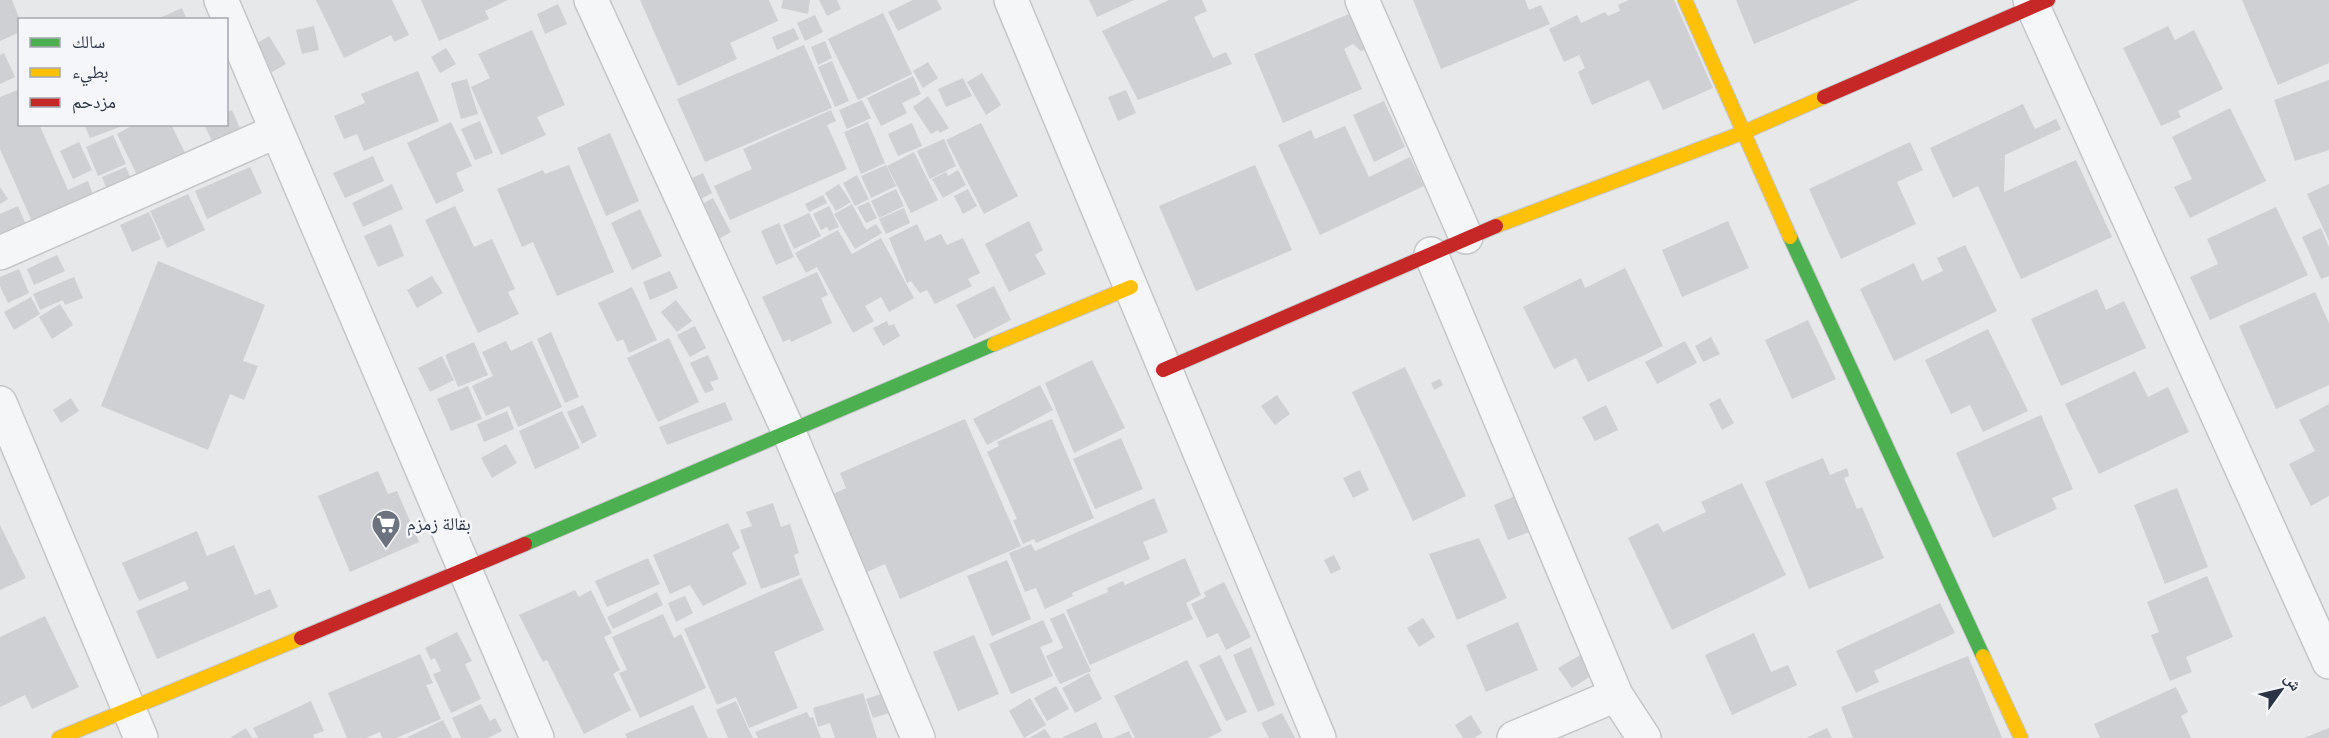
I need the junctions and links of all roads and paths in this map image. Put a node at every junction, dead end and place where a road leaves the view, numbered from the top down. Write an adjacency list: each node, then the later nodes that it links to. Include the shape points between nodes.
1 (221, 0): 7 (street)
2 (591, 0): 15 (street)
3 (1011, 0): 12 (street)
4 (1362, 0): 9 (street)
5 (1685, 0): 8 (street)
6 (2037, 2): 8 (street); 17 (street)
7 (277, 131): 10 (street); 16 (street)
8 (1742, 133): 9 (street); 26 (street)
9 (1466, 237): 11 (street)
10 (0, 253)
11 (1431, 254): 13 (street); 18 (street)
12 (1131, 287): 13 (street); 15 (street)
13 (1163, 369): 23 (street)
14 (0, 403): 19 (street)
15 (788, 430): 16 (street); 22 (street)
16 (466, 570): 19 (street); 21 (street)
17 (2329, 662)
18 (1617, 696): 24 (street); 25 (street)
19 (135, 724): 20 (street)
20 (59, 738)
21 (537, 738)
22 (918, 738)
23 (1319, 738)
24 (1514, 738)
25 (1644, 738)
26 (2021, 738)

